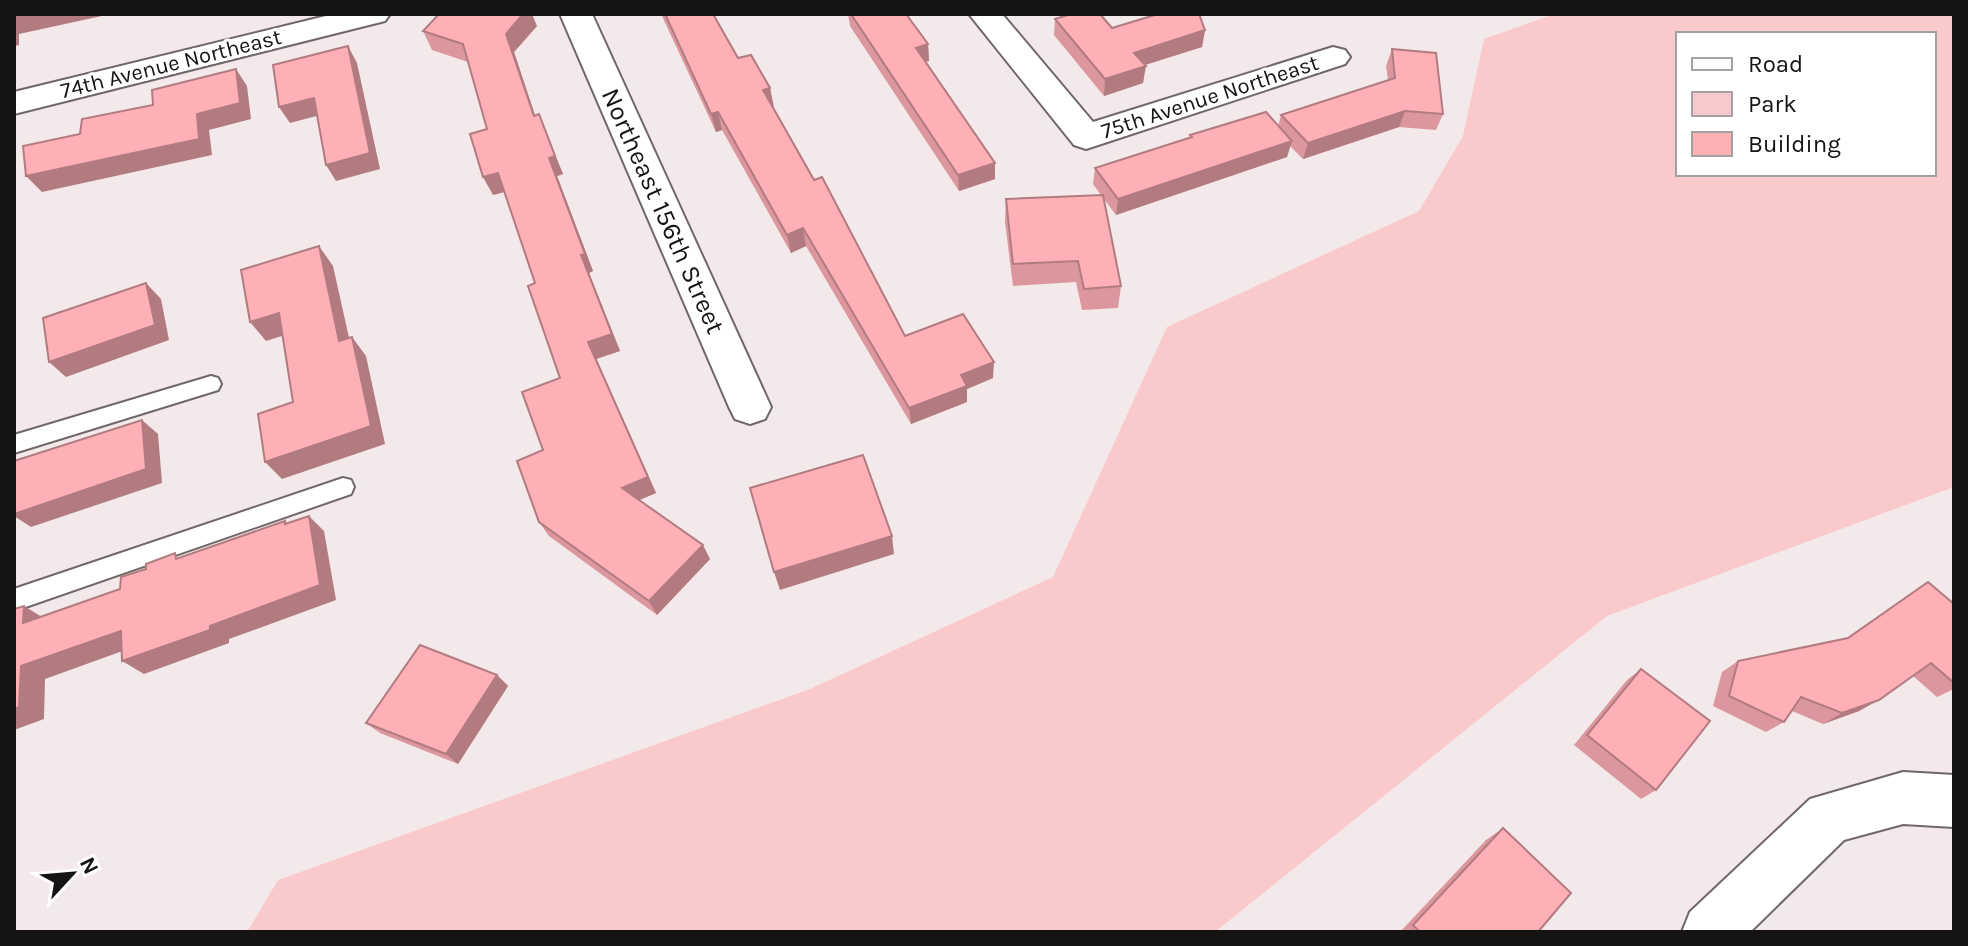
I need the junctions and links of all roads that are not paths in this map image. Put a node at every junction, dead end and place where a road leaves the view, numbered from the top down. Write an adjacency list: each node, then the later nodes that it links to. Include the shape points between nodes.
1 (374, 14): 5 (street, 74th Avenue Northeast)
2 (576, 14): 7 (street, Northeast 156th Street)
3 (985, 14): 4 (street, 75th Avenue Northeast, via 1086,137)
4 (1333, 57)
5 (14, 103)
6 (211, 384): 8 (lane)
7 (750, 407)
8 (14, 444)
9 (343, 487): 10 (lane)
10 (14, 600)
11 (1954, 801): 12 (street, via 1903,798 1829,818)
12 (1710, 932)

